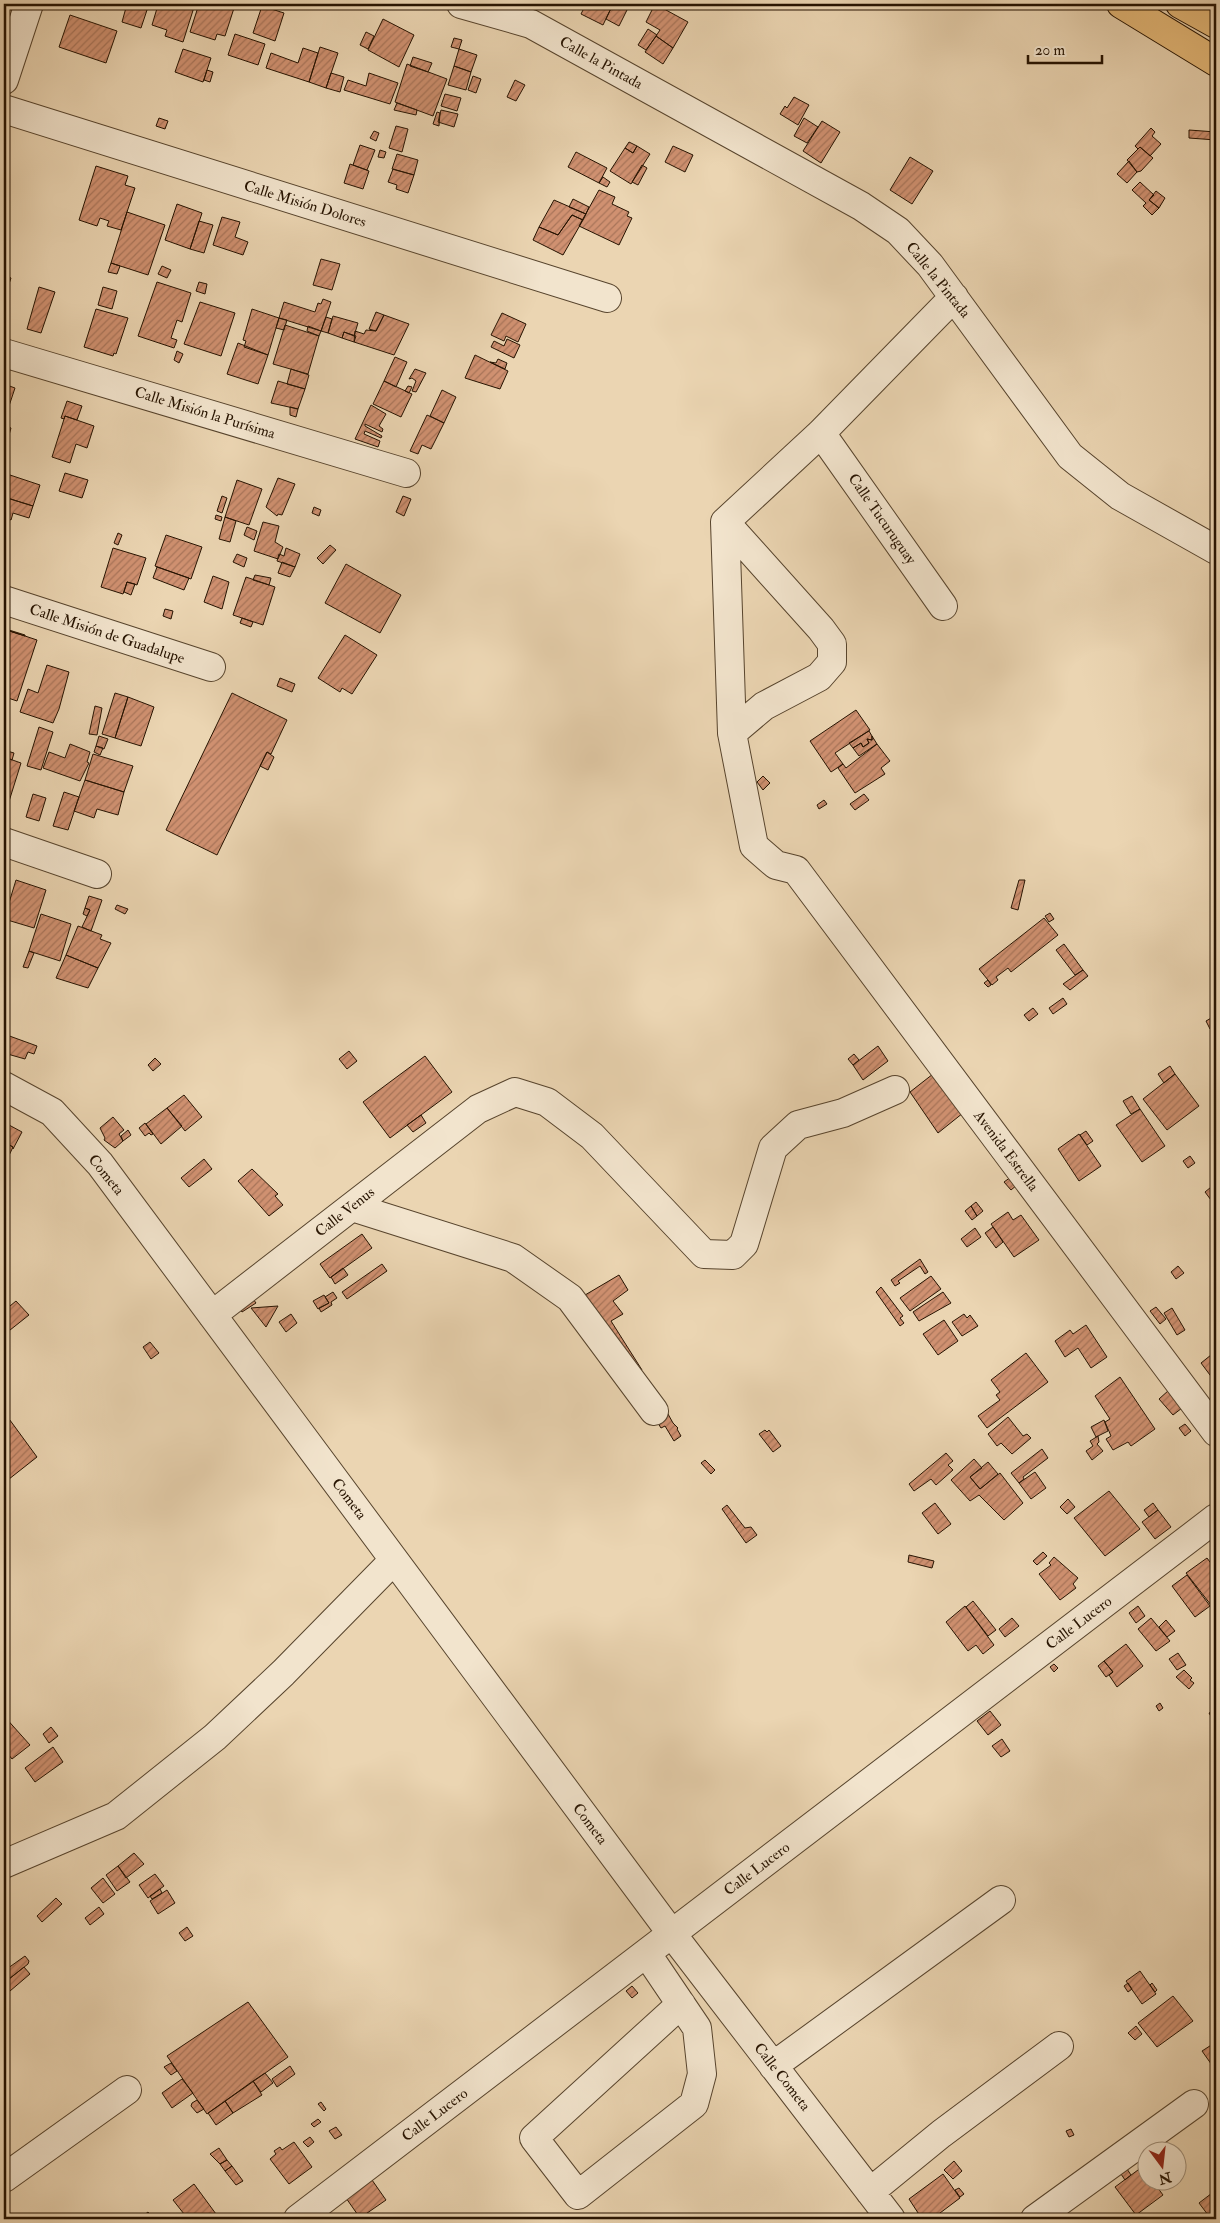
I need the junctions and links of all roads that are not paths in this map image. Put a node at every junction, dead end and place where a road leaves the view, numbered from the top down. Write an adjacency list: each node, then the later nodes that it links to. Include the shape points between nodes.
1 (29, 4): 9 (street)
2 (461, 4): 6 (street)
3 (509, 4): 6 (street)
4 (1122, 4): 8 (main road)
5 (1180, 4): 7 (main road)
6 (530, 24): 11 (street, Calle la Pintada, via 861,206 898,231)
7 (1216, 24)
8 (1216, 62)
9 (4, 80)
10 (4, 109): 12 (street, Calle Misión Dolores)
11 (954, 297): 14 (street); 17 (street, Calle la Pintada, via 1070,456 1120,496)
12 (607, 298)
13 (4, 353): 15 (street, Calle Misión la Purísima)
14 (821, 433): 16 (street); 19 (street, Calle Tucuruguay)
15 (406, 473)
16 (725, 522): 21 (street); 21 (street, via 832,644 832,662 819,677 764,706)
17 (1216, 550)
18 (4, 600): 20 (street, Calle Misión de Guadalupe)
19 (943, 606)
20 (211, 667)
21 (732, 733): 29 (street, Avenida Estrella, via 754,846 776,865 796,870)
22 (4, 842): 23 (street)
23 (97, 874)
24 (4, 1086): 27 (street, Cometa, via 52,1112 100,1164)
25 (896, 1090): 26 (street, Calle Venus, via 843,1113 798,1125 773,1148 744,1244 732,1255 704,1254 592,1136 548,1102 515,1092 478,1110)
26 (352, 1207): 27 (street, Calle Venus); 28 (street, via 513,1258 570,1298)
27 (212, 1315): 31 (street, Cometa)
28 (654, 1411)
29 (1211, 1415)
30 (1216, 1518): 34 (street, Calle Lucero)
31 (394, 1560): 32 (street, via 215,1737 116,1816); 34 (street, Cometa)
32 (4, 1864)
33 (1002, 1900): 38 (street)
34 (672, 1934): 35 (street, Calle Lucero); 38 (street, Calle Cometa)
35 (646, 1954): 36 (street); 43 (street, Calle Lucero)
36 (681, 2004): 36 (street, via 697,2028 702,2074 694,2104 578,2196 534,2138)
37 (1059, 2046): 42 (street)
38 (773, 2066): 42 (street, Calle Cometa)
39 (127, 2090): 41 (street)
40 (1194, 2104): 45 (street)
41 (4, 2178)
42 (870, 2192): 44 (street, Calle Cometa)
43 (298, 2219)
44 (891, 2219)
45 (1035, 2219)

